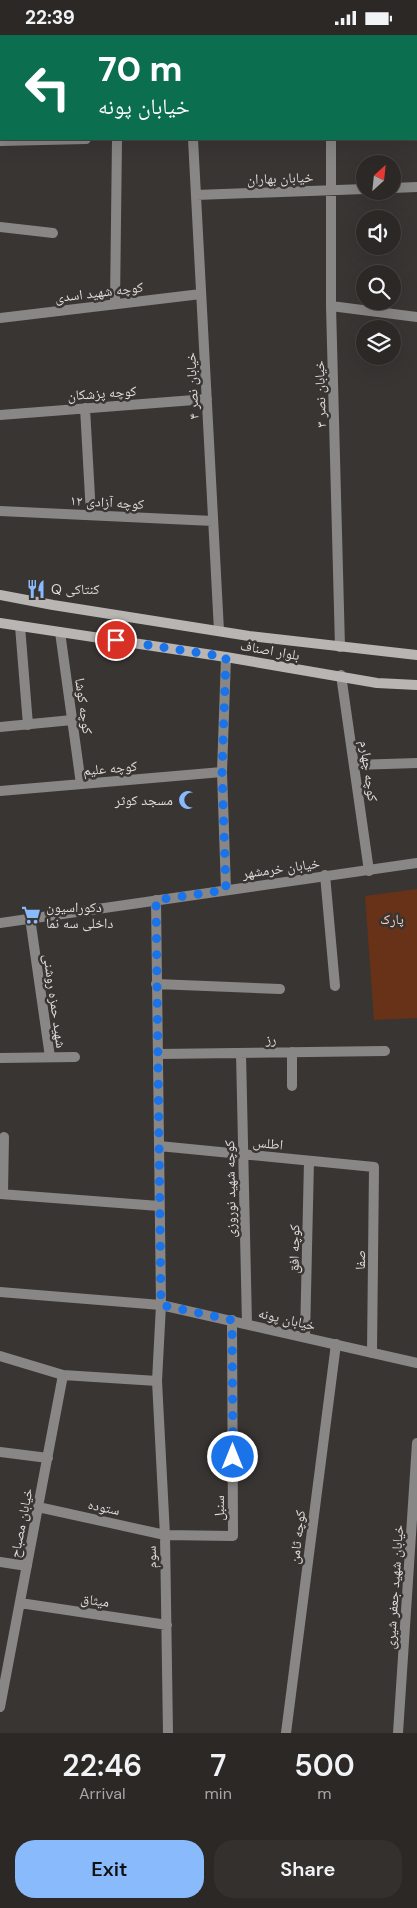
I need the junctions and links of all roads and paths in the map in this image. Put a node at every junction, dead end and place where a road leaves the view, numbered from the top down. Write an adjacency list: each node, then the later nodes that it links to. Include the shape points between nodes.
1 (0, 35): 2 (street)
2 (9, 35)
3 (43, 140): 7 (street)
4 (117, 140): 16 (street)
5 (193, 140): 12 (street, خیابان نصر ۴)
6 (331, 140): 11 (street, خیابان نصر ۳)
7 (0, 141)
8 (417, 187): 9 (street)
9 (401, 188)
10 (356, 189): 11 (street, خیابان بهاران)
11 (332, 190): 12 (street, خیابان بهاران); 17 (street, خیابان نصر ۳)
12 (196, 195): 15 (street, خیابان نصر ۴)
13 (0, 227): 14 (street)
14 (53, 233)
15 (201, 294): 16 (street, کوچه شهید اسدی); 20 (street, خیابان نصر ۴)
16 (115, 304): 19 (street, کوچه شهید اسدی)
17 (331, 306): 18 (street); 31 (street, خیابان نصر ۳)
18 (417, 317)
19 (0, 318)
20 (207, 399): 21 (street, کوچه پزشکان); 25 (street, خیابان نصر ۴)
21 (85, 408): 22 (street, کوچه پزشکان); 24 (street)
22 (0, 415)
23 (0, 511): 24 (street, کوچه آزادی ۱۲)
24 (90, 515): 25 (street, کوچه آزادی ۱۲)
25 (213, 521): 29 (street, خیابان نصر ۴)
26 (0, 595): 29 (main road, بلوار اصناف)
27 (0, 623): 28 (main road, بلوار اصناف)
28 (20, 626): 30 (main road, بلوار اصناف); 37 (street)
29 (218, 631): 31 (main road, بلوار اصناف)
30 (60, 632): 33 (main road, بلوار اصناف); 36 (street, کوچه کوشا)
31 (340, 647): 32 (main road, بلوار اصناف)
32 (417, 655)
33 (226, 657): 34 (main road, بلوار اصناف); 41 (street)
34 (341, 675): 35 (main road, بلوار اصناف, via 377,683); 40 (street, کوچه چهارم)
35 (417, 685)
36 (72, 720): 37 (street); 42 (street, کوچه کوشا)
37 (28, 725): 38 (street)
38 (0, 727)
39 (417, 763): 40 (street)
40 (354, 765): 45 (street, کوچه چهارم)
41 (222, 772): 42 (street, کوچه علیم); 47 (street)
42 (81, 784): 43 (street, کوچه علیم)
43 (0, 791)
44 (417, 863): 45 (street, خیابان خرمشهر)
45 (369, 871): 46 (street, خیابان خرمشهر)
46 (325, 875): 47 (street, خیابان خرمشهر); 52 (street)
47 (226, 890): 48 (street, خیابان خرمشهر)
48 (156, 900): 49 (street, خیابان خرمشهر); 51 (street)
49 (30, 919): 50 (street, خیابان خرمشهر); 58 (street, شهید حمزه روشنی)
50 (0, 923)
51 (156, 984): 53 (street); 57 (street)
52 (335, 986)
53 (280, 989)
54 (385, 1051): 56 (street, رز)
55 (241, 1053): 56 (street, رز); 57 (street, رز); 64 (street, کوچه شهید نوروزی)
56 (292, 1053): 61 (street)
57 (158, 1054): 63 (street)
58 (50, 1057): 59 (street); 60 (street)
59 (75, 1057)
60 (0, 1058)
61 (292, 1086)
62 (4, 1137): 67 (street)
63 (158, 1145): 64 (street, اطلس); 68 (street)
64 (243, 1154): 65 (street, اطلس); 72 (street, کوچه شهید نوروزی)
65 (309, 1161): 66 (street, اطلس); 73 (street, کوچه افق)
66 (374, 1167): 75 (street, صفا)
67 (1, 1194): 68 (street)
68 (160, 1206): 70 (street)
69 (0, 1291): 70 (street, خیابان پونه)
70 (161, 1305): 71 (street, خیابان پونه); 79 (street, سوم)
71 (232, 1320): 72 (street, خیابان پونه); 84 (street, سنبل, via 233,1536)
72 (247, 1324): 73 (street, خیابان پونه)
73 (305, 1337): 74 (street, خیابان پونه)
74 (336, 1344): 75 (street, خیابان پونه); 92 (street, کوچه ثامن)
75 (372, 1353): 77 (street, خیابان پونه)
76 (0, 1356): 78 (street)
77 (417, 1363)
78 (64, 1375): 79 (street); 82 (street, خیابان مصباح)
79 (158, 1381): 84 (street, سوم)
80 (417, 1443): 93 (street, خیابان شهید جعفر شیری)
81 (0, 1452): 82 (street)
82 (48, 1458): 83 (street, خیابان مصباح)
83 (38, 1507): 84 (street, ستوده); 86 (street, خیابان مصباح)
84 (165, 1535): 88 (street, سوم)
85 (0, 1563): 86 (street)
86 (27, 1566): 87 (street, خیابان مصباح)
87 (20, 1603): 88 (street, میثاق); 89 (street, خیابان مصباح)
88 (167, 1625): 91 (street, سوم)
89 (5, 1656): 90 (street, خیابان مصباح)
90 (0, 1707)
91 (168, 1733)
92 (286, 1733)
93 (398, 1733)

